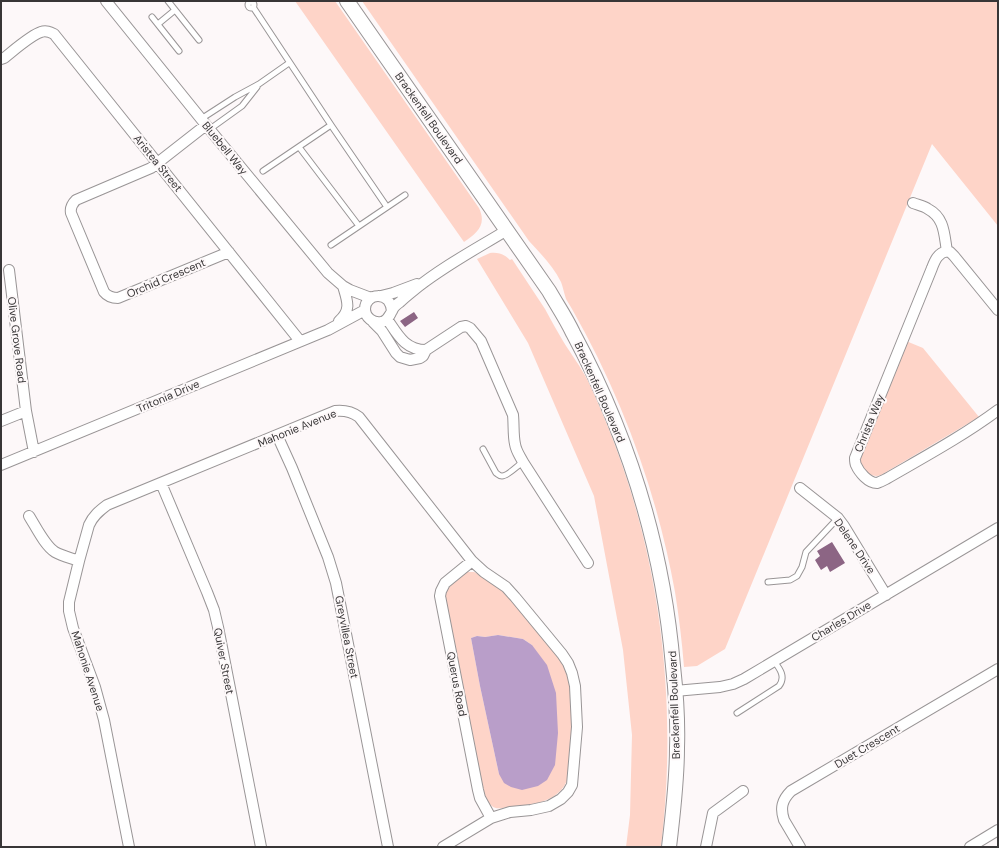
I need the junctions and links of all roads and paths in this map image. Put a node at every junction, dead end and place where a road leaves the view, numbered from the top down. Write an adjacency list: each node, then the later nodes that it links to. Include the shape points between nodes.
1 (106, 1): 13 (street, Bluebell Way)
2 (168, 1): 5 (lane)
3 (347, 1): 22 (street, Brackenfell Boulevard)
4 (248, 2): 11 (lane, via 254,3 253,7)
5 (175, 10): 7 (lane); 8 (lane)
6 (152, 17): 7 (lane)
7 (158, 24): 9 (lane)
8 (199, 40)
9 (179, 51)
10 (1, 60): 16 (street, Aristea Street, via 41,32 54,34)
11 (289, 63): 12 (lane); 14 (lane)
12 (258, 84): 13 (lane, via 235,97); 13 (lane, via 242,106)
13 (205, 124): 16 (street); 28 (street, Bluebell Way, via 328,273)
14 (331, 125): 15 (lane); 20 (lane)
15 (299, 148): 17 (lane); 21 (lane)
16 (158, 163): 25 (street, Aristea Street); 25 (street, Orchid Crescent, via 152,168 73,202 72,217 104,292 108,297 118,298)
17 (263, 171)
18 (405, 195): 20 (lane)
19 (913, 203): 24 (street, via 928,208 940,220)
20 (387, 207): 21 (lane)
21 (359, 226): 23 (lane)
22 (507, 230): 27 (street); 56 (street, Brackenfell Boulevard, via 549,291 573,332 608,404 623,442 643,502 659,567)
23 (331, 245)
24 (946, 251): 30 (street, via 954,256); 36 (street, Christa Way, via 936,258 855,458 855,464 866,478 872,482 881,482)
25 (229, 252): 34 (street, Aristea Street)
26 (9, 270): 37 (street, Olive Grove Road)
27 (426, 280): 29 (street); 32 (street)
28 (347, 288): 29 (street); 31 (street); 33 (street, via 347,311)
29 (376, 297): 31 (street, via 367,302); 32 (street, via 389,301)
30 (998, 310)
31 (368, 314): 32 (street, via 378,322 383,322); 33 (street, Tritonia Drive); 35 (street, via 400,356 410,360 417,359 423,356)
32 (389, 315): 35 (street, via 400,338 416,349)
33 (332, 328): 34 (street, Tritonia Drive)
34 (300, 341): 41 (street, Tritonia Drive)
35 (426, 350): 42 (street, via 461,327 466,326 472,330 480,341 513,415 515,444)
36 (998, 410)
37 (26, 411): 38 (street); 41 (street, Olive Grove Road)
38 (1, 421)
39 (277, 435): 44 (street, Mahonie Avenue); 50 (street, Mahonie Avenue, via 335,411 355,414); 63 (street, Greyvillea Street, via 336,583)
40 (482, 450): 42 (lane, via 499,475 507,474)
41 (34, 452): 43 (street, Tritonia Drive)
42 (523, 462): 51 (street)
43 (1, 465)
44 (161, 483): 49 (street, Mahonie Avenue, via 101,509 92,519); 62 (street, Quiver Street, via 214,610)
45 (800, 488): 47 (street, Delene Drive)
46 (29, 516): 49 (street, via 51,549)
47 (838, 518): 52 (lane, via 806,552 797,576 790,580); 53 (street, Delene Drive)
48 (998, 528): 53 (street, Charles Drive)
49 (79, 561): 61 (street, Mahonie Avenue, via 69,611 104,720)
50 (472, 561): 59 (street, Querus Road, via 445,583 440,596 478,790); 59 (street, Mahonie Avenue, via 506,587 562,654 572,674 575,693 577,727 572,785 568,792 562,799 549,806 510,812)
51 (588, 563)
52 (768, 582)
53 (886, 594): 54 (street, Charles Drive)
54 (774, 661): 56 (street, Charles Drive, via 733,684); 57 (lane, via 782,676 779,686)
55 (998, 669): 67 (street, Duet Crescent, via 791,791 784,800 782,815)
56 (676, 691): 65 (street, Brackenfell Boulevard, via 677,747)
57 (736, 713)
58 (743, 791): 66 (street, via 713,813)
59 (491, 818): 64 (street, Mahonie Avenue)
60 (998, 830): 68 (street)
61 (129, 847)
62 (261, 847)
63 (388, 847)
64 (443, 847)
65 (669, 847)
66 (706, 847)
67 (800, 847)
68 (970, 847)

